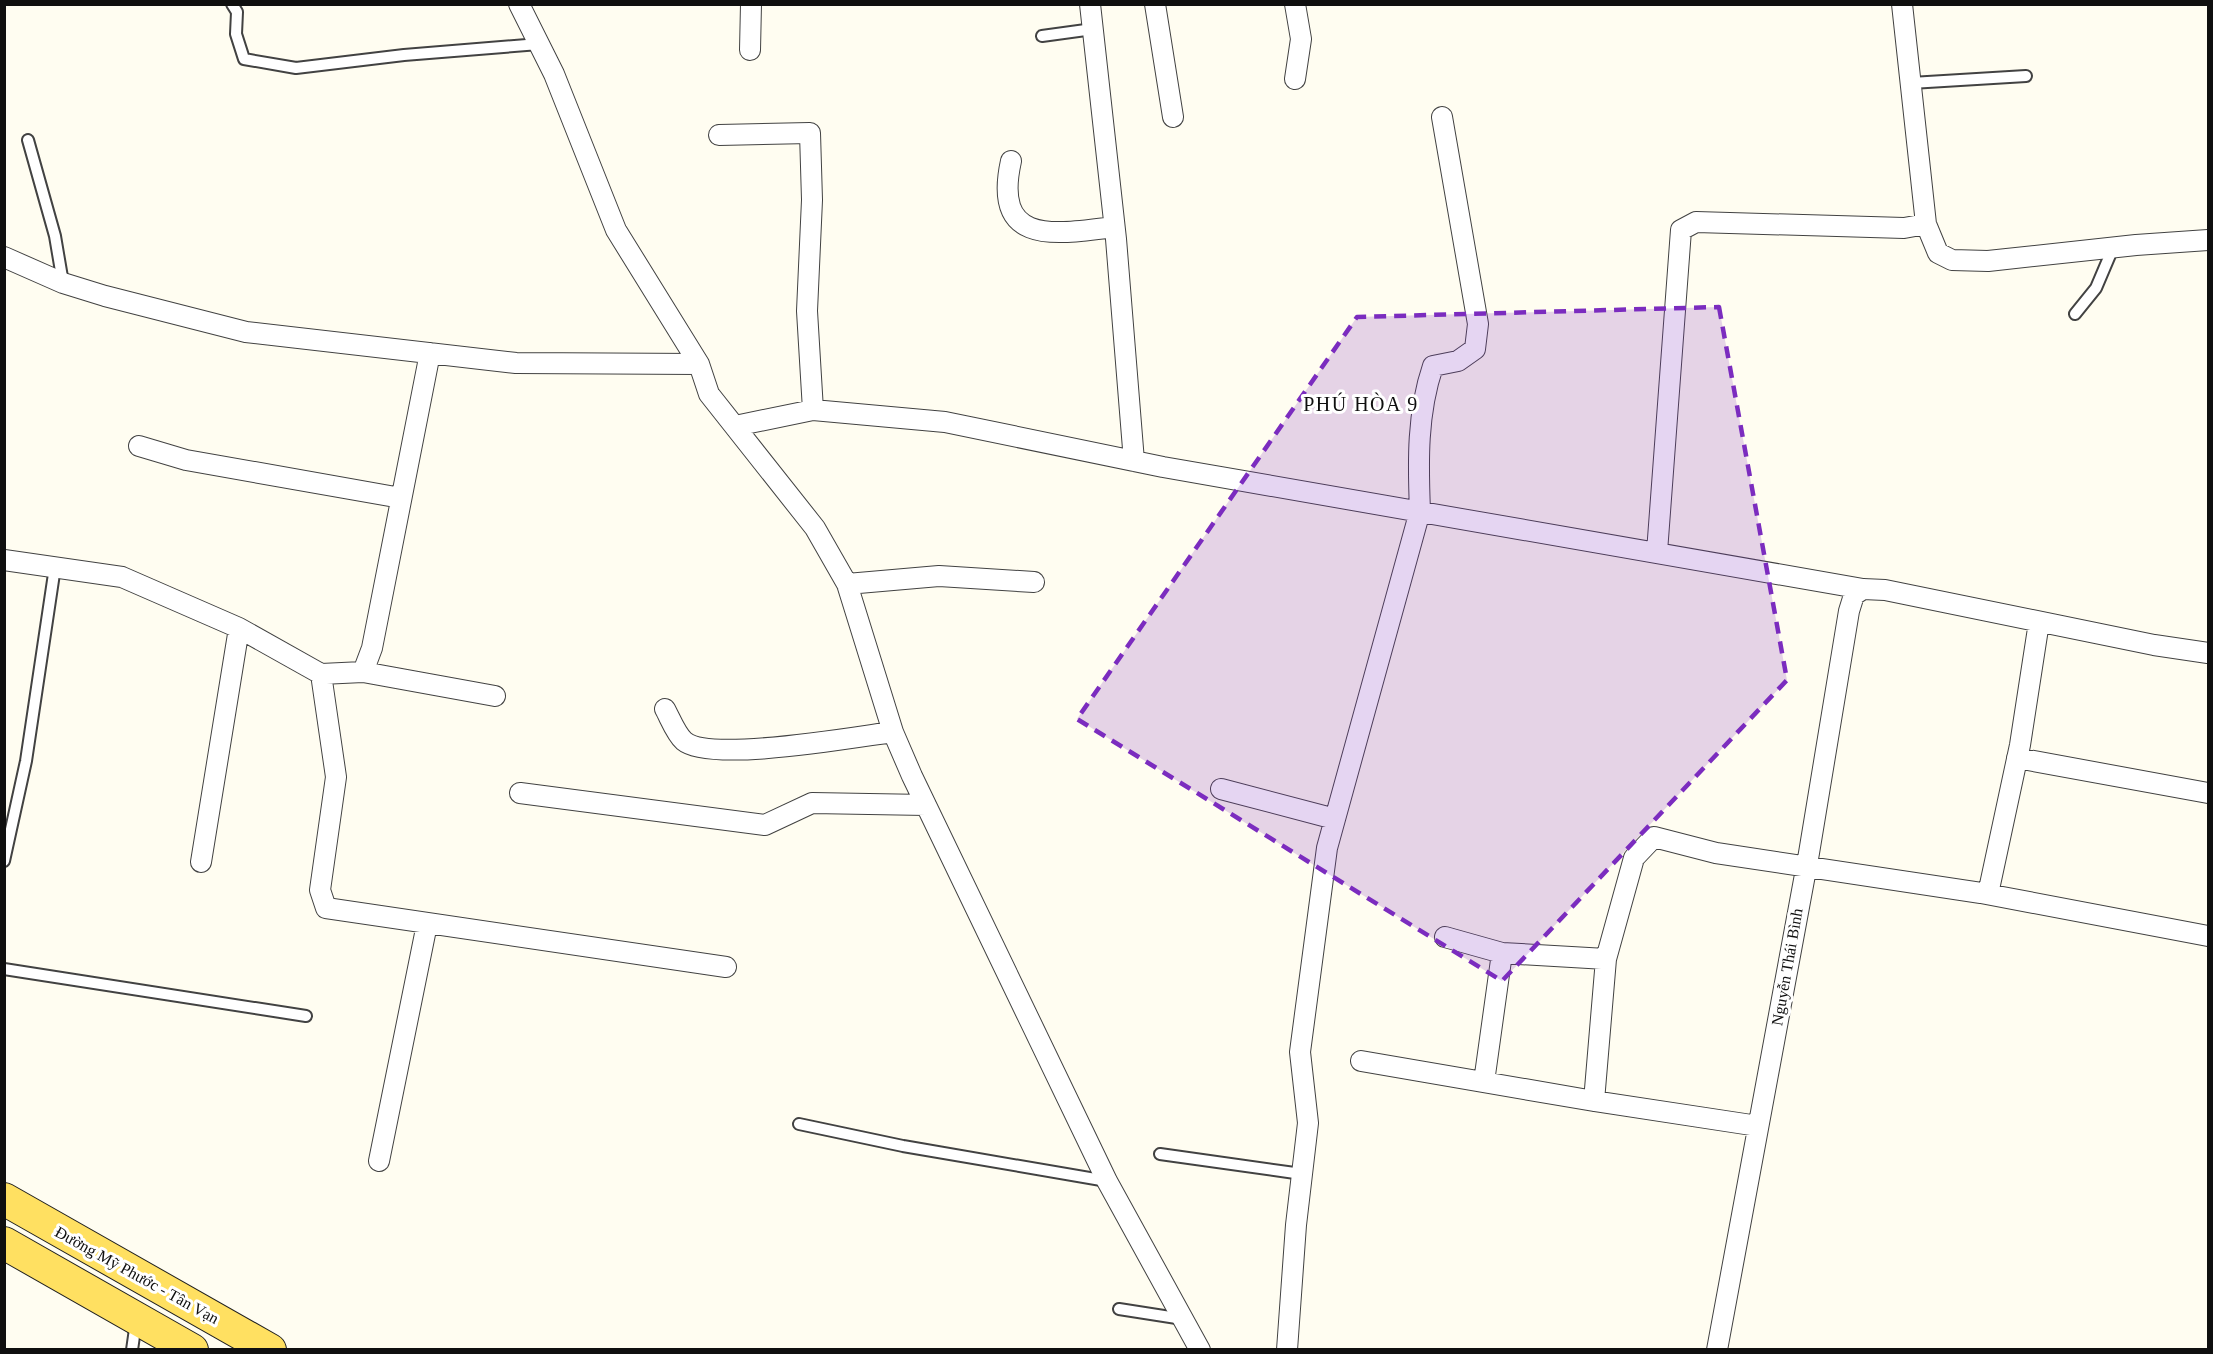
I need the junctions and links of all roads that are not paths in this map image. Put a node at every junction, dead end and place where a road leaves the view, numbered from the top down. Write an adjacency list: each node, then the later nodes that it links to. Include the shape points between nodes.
1 (232, 4): 10 (lane, via 237,12 236,33 244,59 296,68)
2 (519, 4): 10 (street)
3 (751, 4): 11 (street)
4 (1090, 4): 8 (street)
5 (1155, 4): 15 (street)
6 (1295, 4): 13 (street, via 1301,39)
7 (1902, 4): 14 (street)
8 (1093, 29): 9 (lane); 21 (street)
9 (1042, 36)
10 (539, 44): 28 (street, via 616,230)
11 (750, 50)
12 (2026, 76): 14 (lane)
13 (1295, 79)
14 (1911, 83): 20 (street)
15 (1173, 117)
16 (1442, 117): 34 (street, via 1478,324 1475,349 1458,361 1433,366 1426,387 1417,454)
17 (719, 135): 29 (street, via 810,133 812,200 807,311)
18 (28, 140): 25 (lane, via 55,236)
19 (1011, 161): 21 (street, via 1006,183 1013,215 1029,230 1062,233)
20 (1926, 224): 23 (street, via 1938,253 1953,260 1988,261); 35 (street, via 1904,228 1696,222 1682,230)
21 (1114, 227): 32 (street)
22 (2208, 240): 23 (street)
23 (2113, 248): 26 (lane, via 2096,288)
24 (4, 257): 25 (street)
25 (63, 283): 27 (street, via 246,332)
26 (2075, 314)
27 (430, 353): 28 (street, via 516,363); 33 (street)
28 (699, 364): 30 (street, via 709,394)
29 (813, 410): 30 (street); 32 (street, via 945,422)
30 (735, 426): 39 (street, via 815,528)
31 (139, 446): 33 (street, via 186,460)
32 (1134, 461): 34 (street)
33 (400, 498): 44 (street, via 372,648)
34 (1420, 511): 35 (street); 54 (street)
35 (1657, 552): 40 (street)
36 (4, 560): 37 (street)
37 (56, 567): 42 (street, via 122,577); 55 (lane, via 26,761)
38 (1035, 582): 39 (street, via 939,576)
39 (847, 584): 48 (street)
40 (1863, 589): 41 (street, via 1885,590); 57 (street, Nguyễn Thái Bình, via 1854,595 1849,612)
41 (2039, 622): 43 (street); 49 (street)
42 (240, 628): 45 (street); 56 (street)
43 (2208, 653)
44 (363, 672): 45 (street); 46 (street)
45 (321, 674): 59 (street, via 336,777 320,890 326,908)
46 (495, 696)
47 (665, 709): 48 (street, via 684,741 712,750)
48 (893, 732): 53 (street)
49 (2017, 758): 52 (street); 58 (street)
50 (1221, 789): 54 (street)
51 (520, 793): 53 (street, via 765,825 812,803)
52 (2208, 793)
53 (926, 805): 75 (street)
54 (1335, 819): 74 (street, via 1327,848 1300,1052 1308,1123)
55 (4, 861)
56 (201, 862)
57 (1806, 866): 58 (street); 63 (street, via 1716,853 1654,837 1634,858); 71 (street, Nguyễn Thái Bình)
58 (1988, 894): 60 (street)
59 (427, 924): 64 (street); 73 (street)
60 (2208, 936)
61 (1445, 937): 62 (street)
62 (1502, 953): 63 (street); 68 (street)
63 (1606, 959): 69 (street)
64 (726, 967)
65 (4, 969): 66 (lane)
66 (306, 1016)
67 (1361, 1061): 68 (street)
68 (1484, 1082): 69 (street)
69 (1594, 1101): 71 (street)
70 (799, 1124): 75 (lane)
71 (1758, 1125): 86 (street, Nguyễn Thái Bình)
72 (1160, 1154): 74 (lane)
73 (379, 1161)
74 (1302, 1173): 85 (street)
75 (1107, 1181): 80 (street)
76 (4, 1199): 83 (main road, Đường Mỹ Phước - Tân Vạn)
77 (4, 1243): 79 (main road)
78 (1119, 1309): 80 (lane)
79 (137, 1318): 81 (lane); 82 (main road)
80 (1183, 1319): 84 (street)
81 (132, 1350)
82 (192, 1350)
83 (270, 1350)
84 (1200, 1350)
85 (1287, 1350)
86 (1717, 1350)

